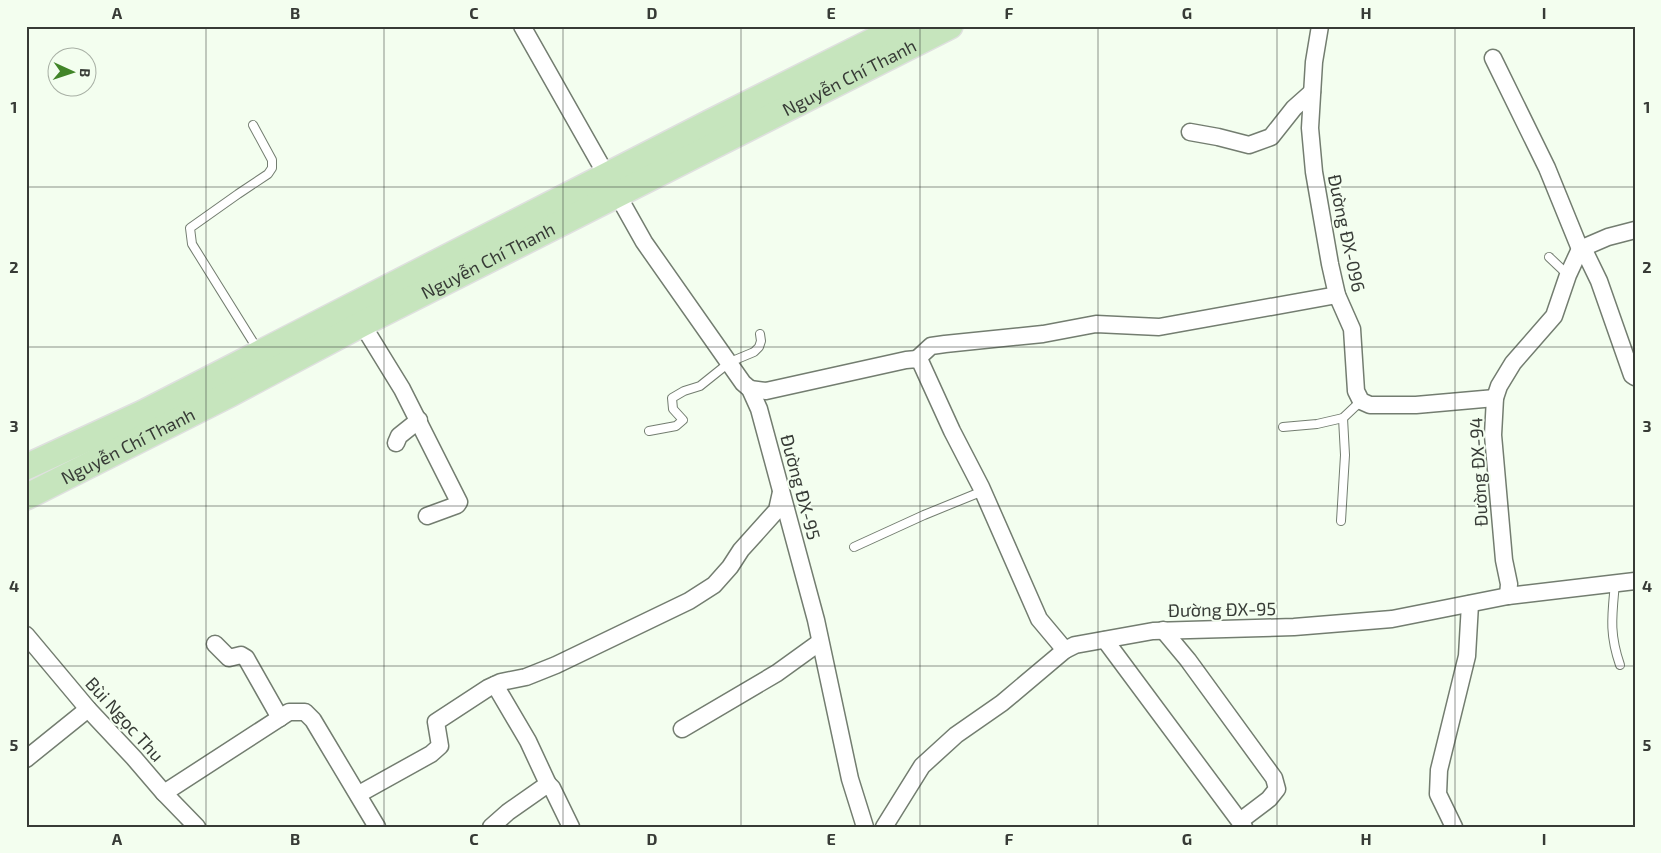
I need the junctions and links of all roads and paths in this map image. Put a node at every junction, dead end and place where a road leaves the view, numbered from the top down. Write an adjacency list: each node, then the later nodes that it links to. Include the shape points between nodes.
1 (522, 26): 9 (street, Đường ĐX-95)
2 (903, 26): 9 (main road, Nguyễn Chí Thanh, via 709,123)
3 (950, 26): 9 (main road, Nguyễn Chí Thanh)
4 (1320, 26): 6 (street, Đường ĐX-096)
5 (1493, 58): 11 (street, via 1547,168)
6 (1312, 92): 8 (street, via 1294,108 1271,137 1249,145); 14 (street, Đường ĐX-096, via 1310,128 1314,172)
7 (253, 125): 17 (lane, via 272,160 272,168 268,174 194,224 190,228 190,236)
8 (1190, 132)
9 (612, 185): 15 (main road, Nguyễn Chí Thanh); 19 (street, Đường ĐX-95, via 644,242)
10 (1635, 230): 11 (street)
11 (1581, 248): 13 (street, Đường ĐX-94); 20 (street, via 1599,280)
12 (1549, 258): 13 (lane)
13 (1568, 274): 22 (street, Đường ĐX-94, via 1554,316 1513,363)
14 (1337, 295): 18 (street, via 1159,327 1096,324 1043,334 931,346); 23 (street, Đường ĐX-096, via 1352,329 1356,391)
15 (356, 315): 17 (main road, Nguyễn Chí Thanh); 25 (street); 26 (main road, Nguyễn Chí Thanh)
16 (760, 334): 19 (lane, via 761,341 754,352)
17 (260, 354): 26 (main road, Nguyễn Chí Thanh)
18 (917, 359): 21 (street, via 766,391); 31 (street)
19 (730, 362): 21 (street, Đường ĐX-95); 28 (lane, via 700,386 672,398 672,409 683,420 676,426)
20 (1635, 377)
21 (750, 389): 32 (street, Đường ĐX-95)
22 (1495, 398): 23 (street, via 1416,406 1370,405); 39 (street, Đường ĐX-94, via 1493,435)
23 (1361, 401): 24 (lane)
24 (1343, 418): 27 (lane); 35 (lane, via 1345,455)
25 (419, 420): 29 (street, via 399,436); 34 (street, via 460,502)
26 (148, 423): 30 (main road, Nguyễn Chí Thanh); 33 (main road, Nguyễn Chí Thanh)
27 (1283, 427)
28 (649, 431)
29 (396, 443)
30 (26, 467)
31 (983, 491): 36 (lane); 46 (street, via 1039,619)
32 (781, 492): 44 (street, Đường ĐX-95); 48 (street, via 777,510 714,586 556,665)
33 (26, 497)
34 (427, 516)
35 (1341, 521)
36 (854, 547)
37 (1635, 581): 38 (street, Đường ĐX-95)
38 (1615, 584): 39 (street, Đường ĐX-95); 47 (lane, via 1611,623)
39 (1508, 596): 40 (street, Đường ĐX-95)
40 (1470, 604): 41 (street, Đường ĐX-95, via 1392,619 1294,627); 63 (street, via 1468,656 1439,770 1438,794)
41 (1163, 630): 43 (street, Đường ĐX-95); 56 (street, via 1274,778 1277,789)
42 (26, 635): 49 (street, Bùi Ngọc Thu)
43 (1105, 640): 46 (street, Đường ĐX-95); 56 (street)
44 (820, 642): 51 (street, via 777,673); 61 (street, Đường ĐX-95, via 850,779)
45 (215, 644): 50 (street, via 228,658 244,656)
46 (1065, 650): 62 (street, Đường ĐX-95, via 1002,704 956,735 922,766)
47 (1620, 665)
48 (495, 685): 53 (street, via 528,741); 55 (street, via 436,722 440,746 431,754)
49 (88, 709): 52 (street); 54 (street, Bùi Ngọc Thu)
50 (280, 718): 54 (street); 55 (street, via 289,712 304,712 313,720)
51 (682, 729)
52 (26, 759)
53 (548, 784): 59 (street); 60 (street)
54 (164, 794): 57 (street, Bùi Ngọc Thu)
55 (359, 794): 58 (street)
56 (1242, 824)
57 (197, 827)
58 (377, 827)
59 (491, 827)
60 (572, 827)
61 (865, 827)
62 (884, 827)
63 (1454, 827)

